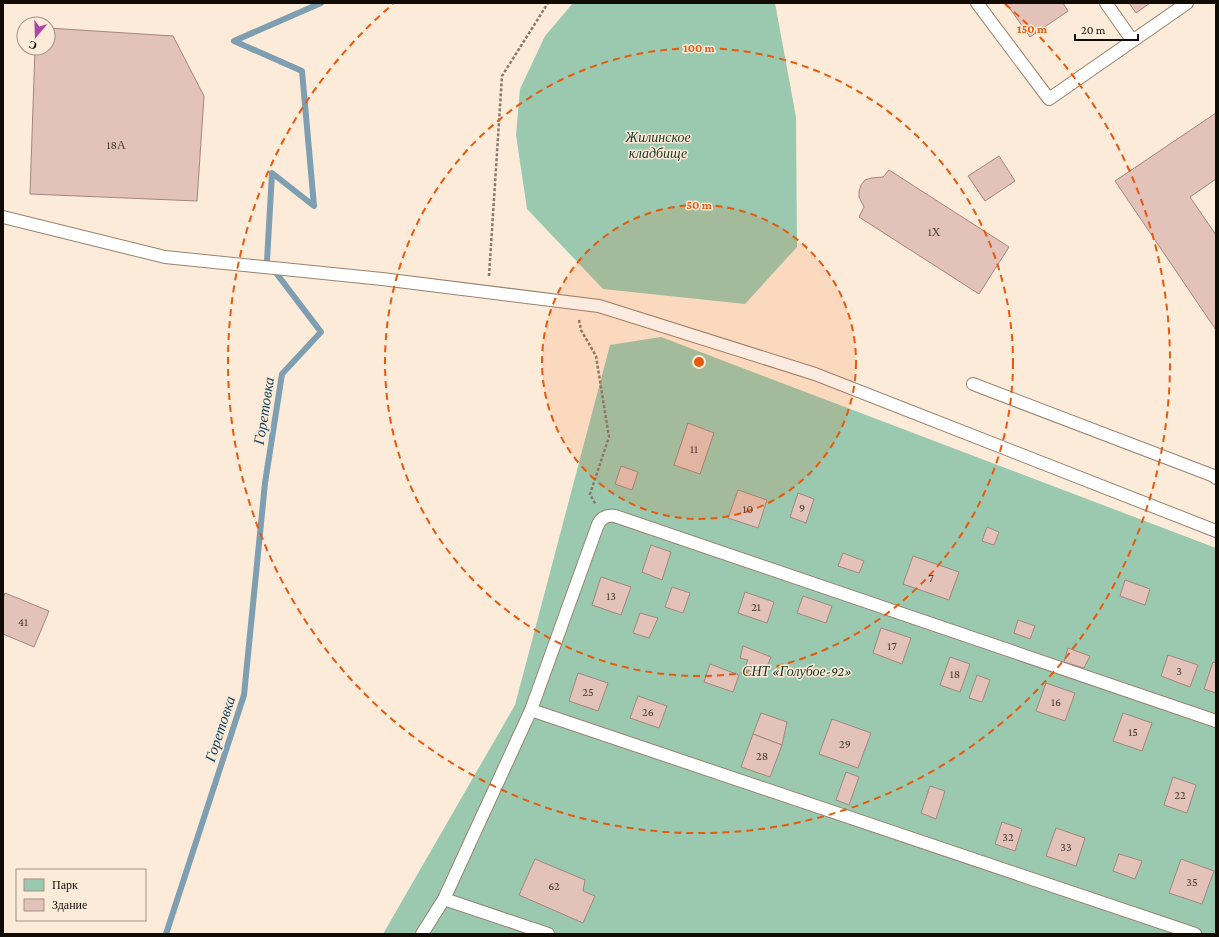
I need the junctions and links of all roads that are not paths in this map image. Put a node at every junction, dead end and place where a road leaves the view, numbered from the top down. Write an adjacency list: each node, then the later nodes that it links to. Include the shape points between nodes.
1 (977, 3): 4 (lane, via 1049,99)
2 (1106, 3): 4 (lane)
3 (1187, 3): 4 (lane)
4 (1132, 40)
5 (3, 216): 8 (lane, via 165,257 382,279 599,306 815,374)
6 (973, 384): 7 (lane)
7 (1216, 478)
8 (1216, 531)
9 (531, 710): 10 (lane, via 597,527 599,522 609,515); 11 (lane); 14 (lane)
10 (1216, 721)
11 (444, 899): 12 (lane); 13 (lane)
12 (422, 934)
13 (548, 934)
14 (1195, 934)

